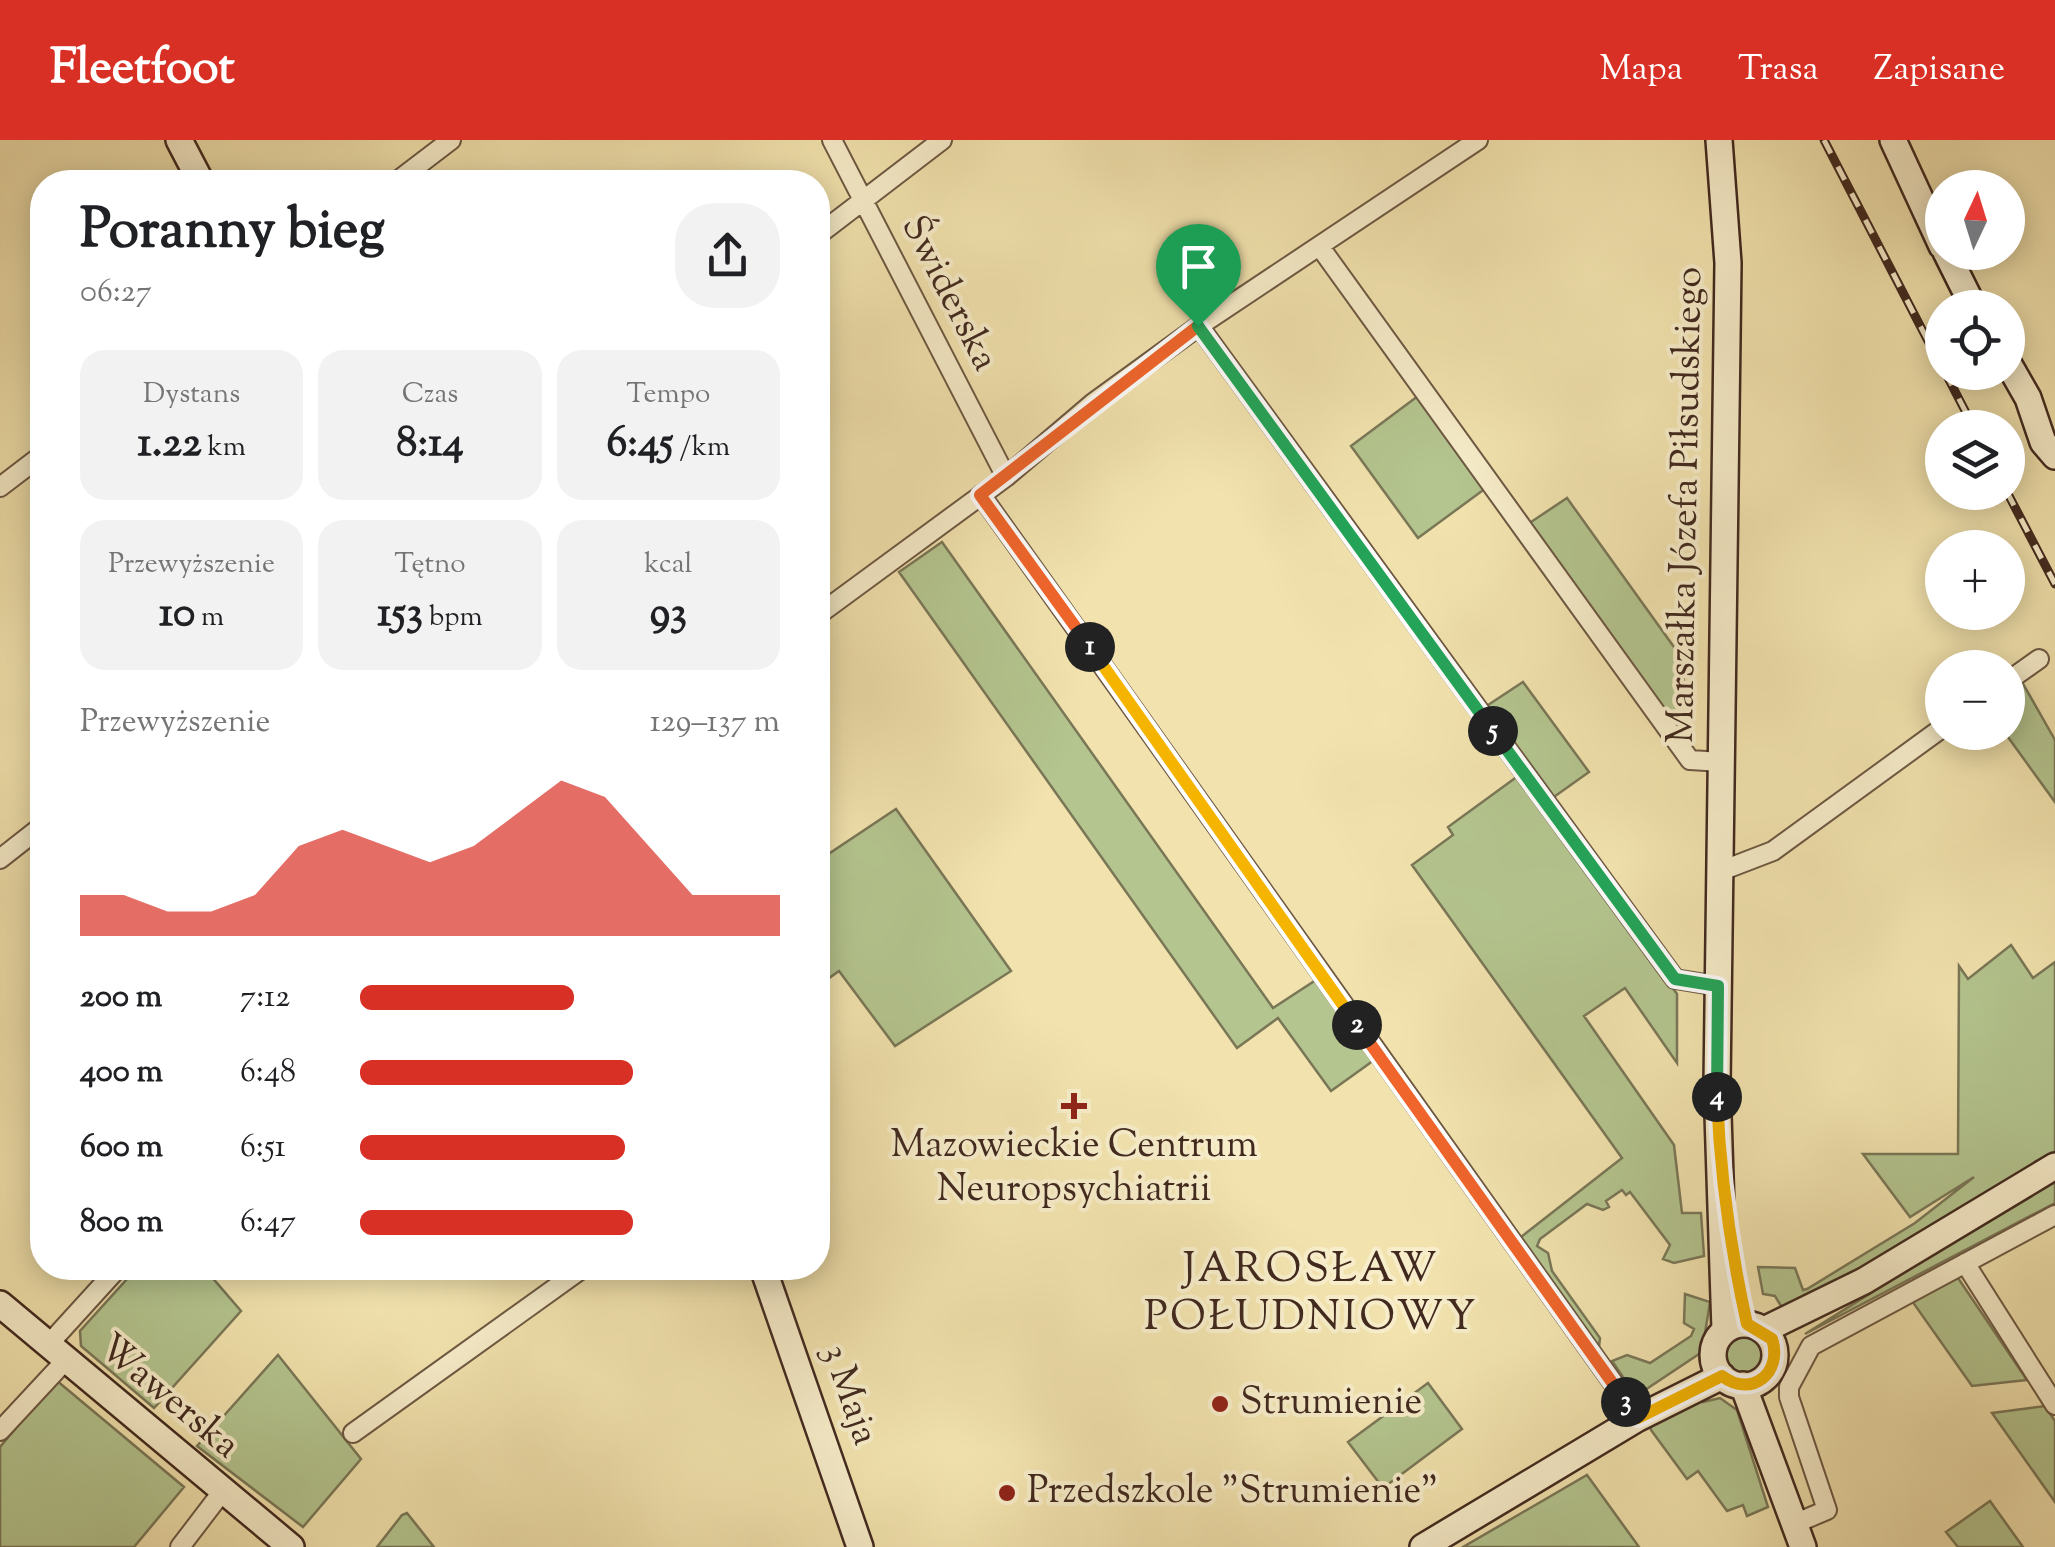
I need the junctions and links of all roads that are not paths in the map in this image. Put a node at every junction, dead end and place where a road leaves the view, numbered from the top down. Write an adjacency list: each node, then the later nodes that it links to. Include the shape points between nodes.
1 (178, 140): 8 (main road)
2 (451, 140): 9 (street)
3 (832, 140): 10 (street, Świderska)
4 (942, 140): 10 (street)
5 (1478, 140): 13 (street)
6 (1720, 140): 27 (main road, Marszałka Józefa Piłsudskiego, via 1728,263)
7 (1893, 140): 11 (main road)
8 (194, 170)
9 (412, 170)
10 (863, 200): 12 (street); 20 (street, Świderska)
11 (1925, 209)
12 (830, 226)
13 (1320, 247): 14 (street); 27 (street, via 1690,760)
14 (1198, 326): 20 (street); 31 (street, via 1675,979)
15 (2023, 390): 16 (main road)
16 (2028, 398): 17 (main road); 18 (main road, via 2037,430)
17 (2055, 433)
18 (2055, 456)
19 (30, 466): 21 (street)
20 (1006, 477): 22 (street)
21 (0, 487)
22 (980, 495): 23 (street); 43 (street)
23 (830, 606)
24 (2039, 658): 25 (street)
25 (2025, 668)
26 (1925, 740): 30 (street, via 1773,851)
27 (1722, 762): 30 (main road, Marszałka Józefa Piłsudskiego)
28 (30, 835): 29 (street)
29 (0, 858)
30 (1721, 872): 31 (main road, Marszałka Józefa Piłsudskiego)
31 (1718, 986): 39 (main road, Marszałka Józefa Piłsudskiego, via 1720,1187)
32 (2055, 1166): 39 (main road, via 1864,1282)
33 (2055, 1215): 34 (street)
34 (1965, 1263): 42 (street); 47 (street, via 1831,1332 1802,1356 1789,1396 1827,1510)
35 (109, 1280): 40 (street)
36 (567, 1280): 45 (street)
37 (766, 1280): 50 (main road, 3 Maja)
38 (0, 1304): 40 (main road, Wawerska)
39 (1753, 1333): 41 (main road, via 1771,1371); 41 (main road, via 1715,1344)
40 (57, 1353): 44 (street); 46 (main road, Wawerska)
41 (1736, 1376): 43 (main road); 47 (main road)
42 (2055, 1405)
43 (1638, 1418): 51 (main road)
44 (0, 1431)
45 (353, 1433)
46 (222, 1492): 48 (street); 49 (main road, Wawerska)
47 (1799, 1535)
48 (180, 1547)
49 (291, 1547)
50 (860, 1547)
51 (1423, 1547)

